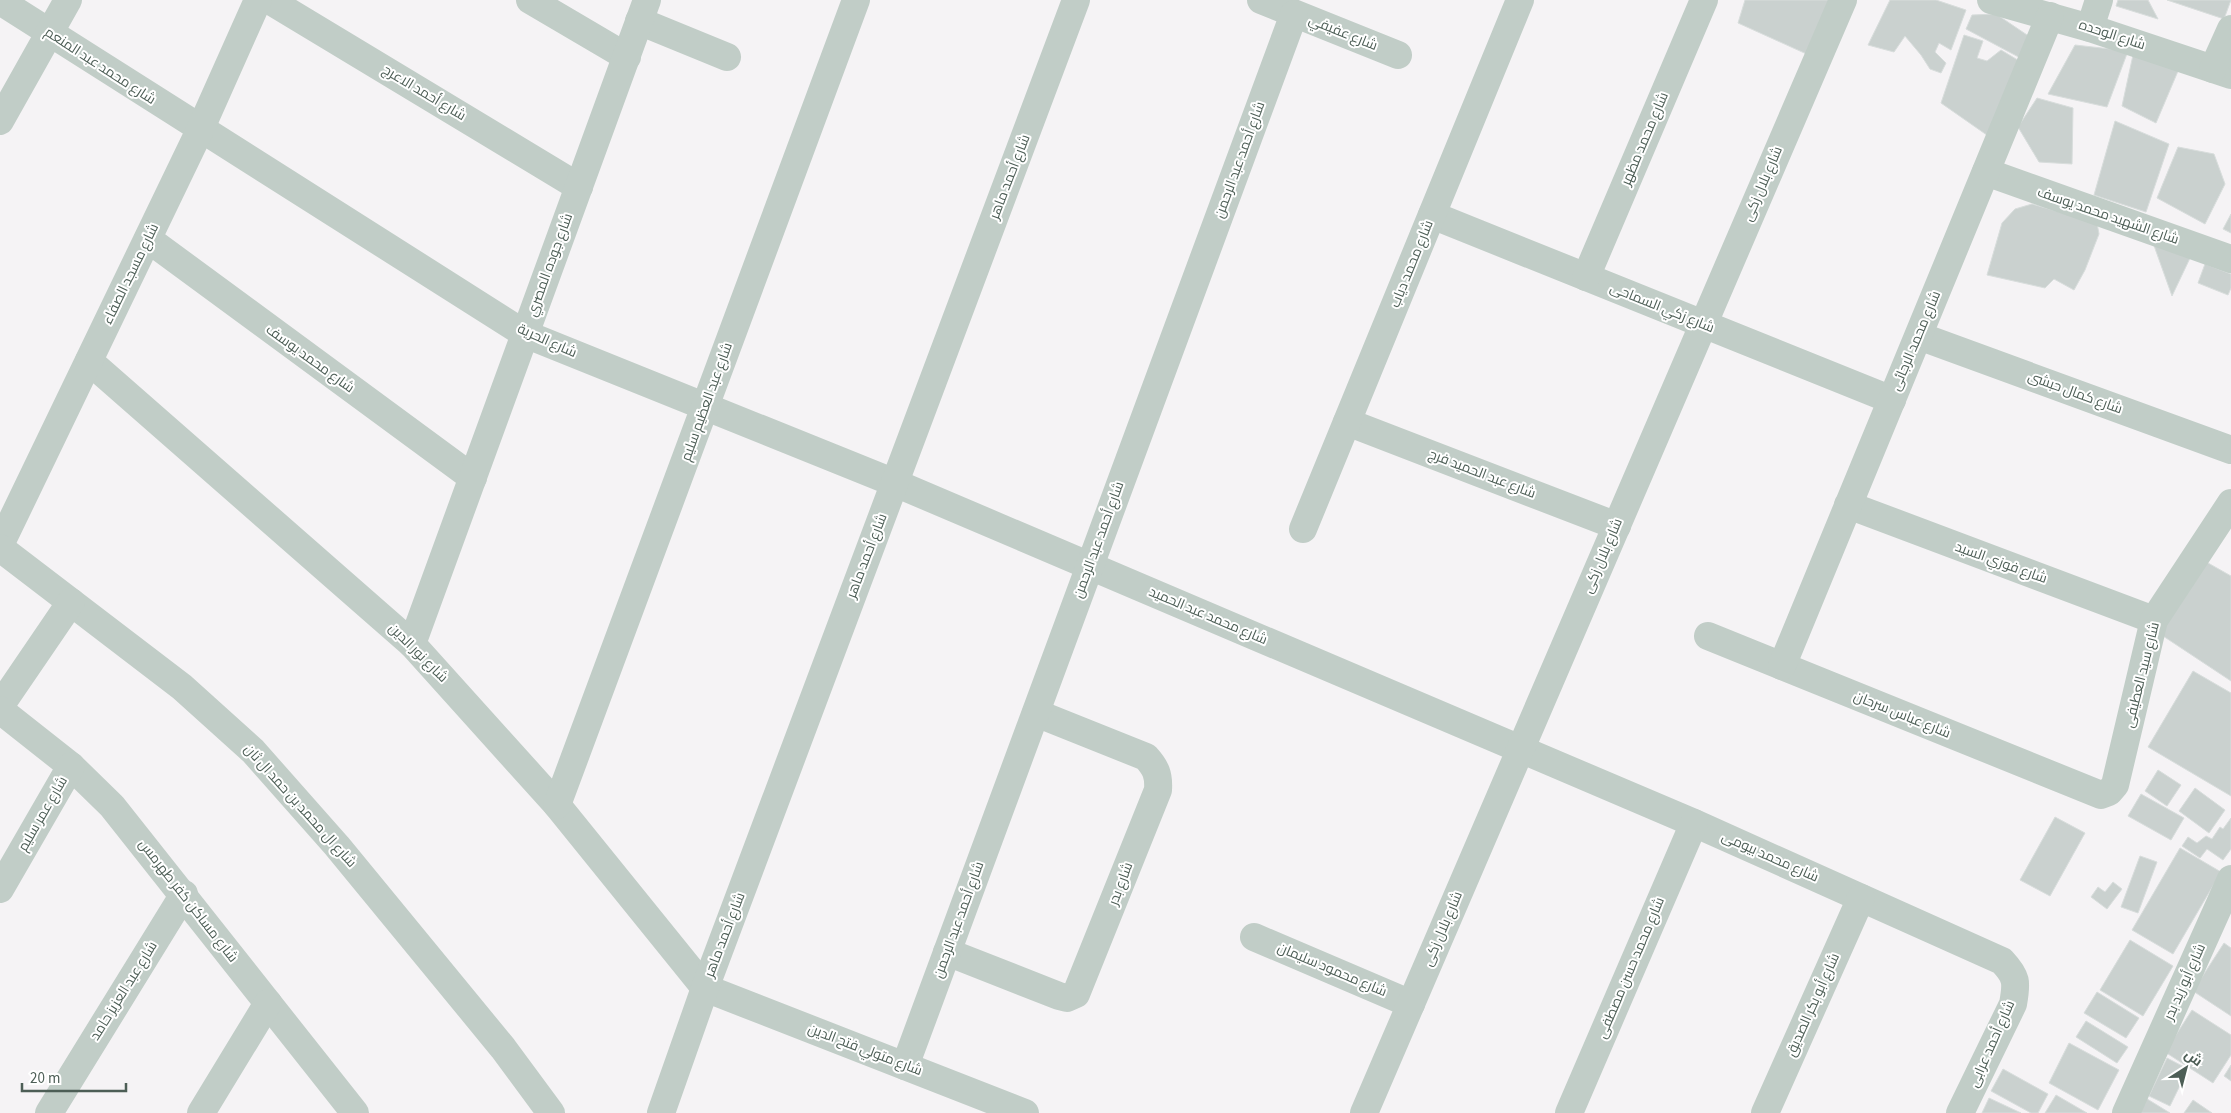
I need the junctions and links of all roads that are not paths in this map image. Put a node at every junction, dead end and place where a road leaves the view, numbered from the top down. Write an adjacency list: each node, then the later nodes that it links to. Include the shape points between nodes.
1 (68, 0): 19 (street)
2 (258, 0): 25 (street, شارع مسجد الصفاء)
3 (269, 0): 27 (street, شارع أحمد الاعرج)
4 (530, 0): 21 (street)
5 (856, 0): 37 (street, شارع عبد العظيم سليم)
6 (1076, 0): 41 (street, شارع أحمد ماهر)
7 (1260, 0): 15 (street, شارع عفيفي)
8 (1520, 0): 28 (street, شارع محمد دياب)
9 (1704, 0): 31 (street, شارع محمد مظهر)
10 (1843, 0): 32 (street, شارع بلال زكى)
11 (1991, 0): 16 (street, شارع الوحده)
12 (2099, 0): 17 (street)
13 (0, 1): 19 (street, شارع محمد عبد المنعم)
14 (643, 11): 21 (street, شارع جوده المصري); 22 (street)
15 (1294, 14): 20 (street, شارع عفيفي); 47 (street, شارع أحمد عبد الرحمن)
16 (2050, 16): 17 (street, شارع الوحده); 26 (street, شارع محمد الرجائى)
17 (2090, 28): 23 (street, شارع الوحده)
18 (2231, 29): 23 (street)
19 (50, 33): 24 (street); 25 (street, شارع محمد عبد المنعم)
20 (1398, 55)
21 (627, 57): 27 (street, شارع جوده المصري)
22 (727, 57)
23 (2222, 72)
24 (0, 121)
25 (200, 130): 29 (street, شارع مسجد الصفاء); 33 (street, شارع الحرية)
26 (1986, 172): 30 (street, شارع الشهيد محمد يوسف); 34 (street, شارع محمد الرجائى)
27 (579, 187): 33 (street, شارع جوده المصري)
28 (1432, 215): 31 (street, شارع زكي السماحى); 38 (street, شارع محمد دياب)
29 (148, 239): 35 (street, شارع مسجد الصفاء); 40 (street, شارع محمد يوسف)
30 (2231, 259)
31 (1586, 277): 32 (street, شارع زكي السماحى)
32 (1703, 324): 36 (street, شارع زكي السماحى); 44 (street, شارع بلال زكى)
33 (525, 334): 37 (street, شارع الحرية); 40 (street, شارع جوده المصري)
34 (1918, 336): 36 (street, شارع محمد الرجائى); 39 (street, شارع كمال حبشى)
35 (89, 361): 46 (street, شارع مسجد الصفاء); 51 (street, شارع نور الدين)
36 (1892, 400): 43 (street, شارع محمد الرجائى)
37 (705, 407): 41 (street, شارع الحرية); 59 (street, شارع عبد العظيم سليم)
38 (1347, 422): 44 (street, شارع عبد الحميد فرج); 45 (street, شارع محمد دياب)
39 (2231, 450)
40 (473, 478): 51 (street, شارع جوده المصري)
41 (895, 483): 47 (street, شارع محمد عبد الحميد); 68 (street, شارع أحمد ماهر)
42 (2231, 503): 49 (street, شارع سيد العطيفى)
43 (1848, 506): 49 (street, شارع فوزي السيد); 52 (street, شارع محمد الرجائى)
44 (1616, 526): 56 (street, شارع بلال زكى)
45 (1303, 529)
46 (0, 546): 48 (street, شارع ال محمد بن حمد ال ثان)
47 (1090, 566): 55 (street, شارع أحمد عبد الرحمن); 56 (street, شارع محمد عبد الحميد)
48 (71, 602): 53 (street); 75 (street, شارع ال محمد بن حمد ال ثان, via 182,687 253,751 338,846)
49 (2154, 620): 58 (street, شارع سيد العطيفى, via 2115,785 2109,792)
50 (1708, 636): 52 (street, شارع عباس سرحان)
51 (412, 644): 59 (street, شارع نور الدين)
52 (1782, 666): 58 (street, شارع عباس سرحان)
53 (0, 706)
54 (0, 710): 57 (street, شارع مساكن كفر طهرمس)
55 (1036, 714): 66 (street, شارع أحمد عبد الرحمن); 66 (street, شارع بدر, via 1146,757 1155,766 1158,790 1076,994 1067,998 1058,996)
56 (1520, 750): 60 (street, شارع محمد بيومى); 70 (street, شارع بلال زكى)
57 (70, 766): 62 (street, شارع عمر سليم); 63 (street, شارع مساكن كفر طهرمس, via 112,806)
58 (2096, 794)
59 (557, 805): 68 (street, شارع نور الدين)
60 (1694, 823): 64 (street, شارع محمد بيومى); 79 (street, شارع محمد حسن مصطفى)
61 (2231, 879): 82 (street, شارع أبو زيد بدر)
62 (0, 889)
63 (184, 894): 69 (street, شارع مساكن كفر طهرمس); 72 (street, شارع عبد العزيز حامد)
64 (1861, 898): 67 (street, شارع محمد بيومى, via 2002,961); 80 (street, شارع أبو بكر الصديق)
65 (1254, 936): 70 (street, شارع محمود سليمان)
66 (947, 952): 71 (street, شارع أحمد عبد الرحمن)
67 (2013, 973): 81 (street, شارع أحمد عرابى, via 2016,987 2013,1004)
68 (705, 988): 71 (street, شارع متولي فتح الدين); 76 (street, شارع أحمد ماهر)
69 (268, 1004): 73 (street); 74 (street, شارع مساكن كفر طهرمس)
70 (1411, 1004): 78 (street, شارع بلال زكى)
71 (905, 1066): 77 (street, شارع متولي فتح الدين)
72 (49, 1113)
73 (201, 1113)
74 (354, 1113)
75 (552, 1113)
76 (660, 1113)
77 (1025, 1113)
78 (1364, 1113)
79 (1568, 1113)
80 (1765, 1113)
81 (1960, 1113)
82 (2126, 1113)

